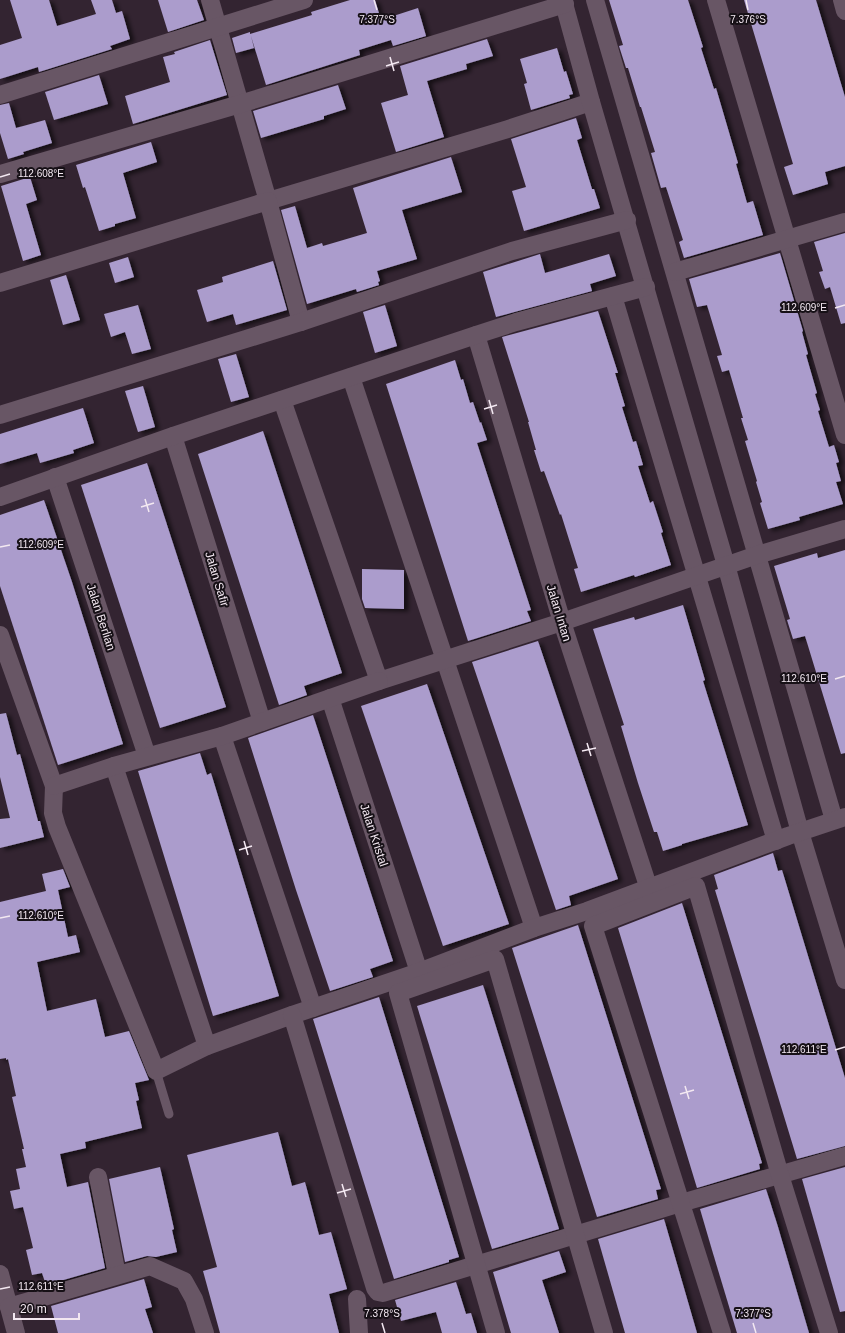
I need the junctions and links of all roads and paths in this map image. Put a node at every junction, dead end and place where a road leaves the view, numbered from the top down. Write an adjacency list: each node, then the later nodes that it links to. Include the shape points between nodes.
1 (210, 0): 8 (street)
2 (304, 0): 8 (street)
3 (595, 0): 17 (street)
4 (716, 0): 16 (street)
5 (842, 0): 7 (street)
6 (564, 2): 10 (street); 11 (street)
7 (845, 11)
8 (218, 26): 9 (street); 11 (street)
9 (0, 95)
10 (592, 102): 13 (street); 14 (street)
11 (240, 104): 12 (street); 13 (street)
12 (0, 174)
13 (268, 201): 18 (street); 21 (street)
14 (626, 220): 19 (street); 21 (street, via 512,251)
15 (845, 222): 16 (street)
16 (787, 239): 17 (street); 26 (street)
17 (675, 272): 31 (street)
18 (0, 283)
19 (646, 287): 20 (street); 32 (street)
20 (613, 296): 22 (street); 33 (street)
21 (301, 322): 25 (street)
22 (476, 335): 23 (street); 34 (street, Jalan Intan)
23 (351, 377): 24 (street); 36 (street)
24 (282, 400): 27 (street); 37 (street)
25 (0, 415)
26 (845, 435)
27 (173, 436): 28 (street); 39 (street, Jalan Safir)
28 (55, 477): 29 (street); 41 (street, Jalan Berlian)
29 (0, 497)
30 (845, 529): 31 (street)
31 (757, 554): 32 (street); 44 (street)
32 (726, 565): 33 (street); 45 (street)
33 (697, 575): 34 (street); 46 (street)
34 (562, 622): 36 (street); 47 (street, Jalan Intan)
35 (0, 635): 43 (street)
36 (445, 660): 37 (street); 48 (street)
37 (379, 681): 38 (street)
38 (330, 698): 39 (street); 49 (street, Jalan Kristal)
39 (262, 722): 40 (street)
40 (222, 736): 41 (street); 51 (street)
41 (147, 756): 42 (street)
42 (114, 766): 43 (street); 53 (street)
43 (54, 786): 54 (street, via 53,813 57,826)
44 (840, 818): 45 (street)
45 (800, 832): 46 (street); 50 (street)
46 (776, 841): 47 (street)
47 (649, 888): 48 (street)
48 (534, 928): 49 (street)
49 (419, 972): 51 (street)
50 (845, 980)
51 (313, 1008): 52 (street)
52 (292, 1015): 53 (street); 61 (street, via 375,1288 383,1293)
53 (206, 1046): 54 (street)
54 (156, 1072): 55 (lane)
55 (169, 1114)
56 (845, 1156): 57 (street)
57 (780, 1175): 59 (street); 59 (street, via 696,886 593,926); 72 (street)
58 (98, 1177): 63 (street)
59 (681, 1203): 60 (street); 71 (street)
60 (576, 1236): 61 (street); 61 (street, via 495,959 398,993); 70 (street)
61 (476, 1264): 69 (street)
62 (0, 1274): 65 (street)
63 (117, 1276): 65 (street); 67 (street, via 150,1266 184,1281 194,1299)
64 (357, 1299): 68 (street)
65 (9, 1307): 66 (street)
66 (16, 1333)
67 (205, 1333)
68 (359, 1333)
69 (496, 1333)
70 (604, 1333)
71 (722, 1333)
72 (829, 1333)

